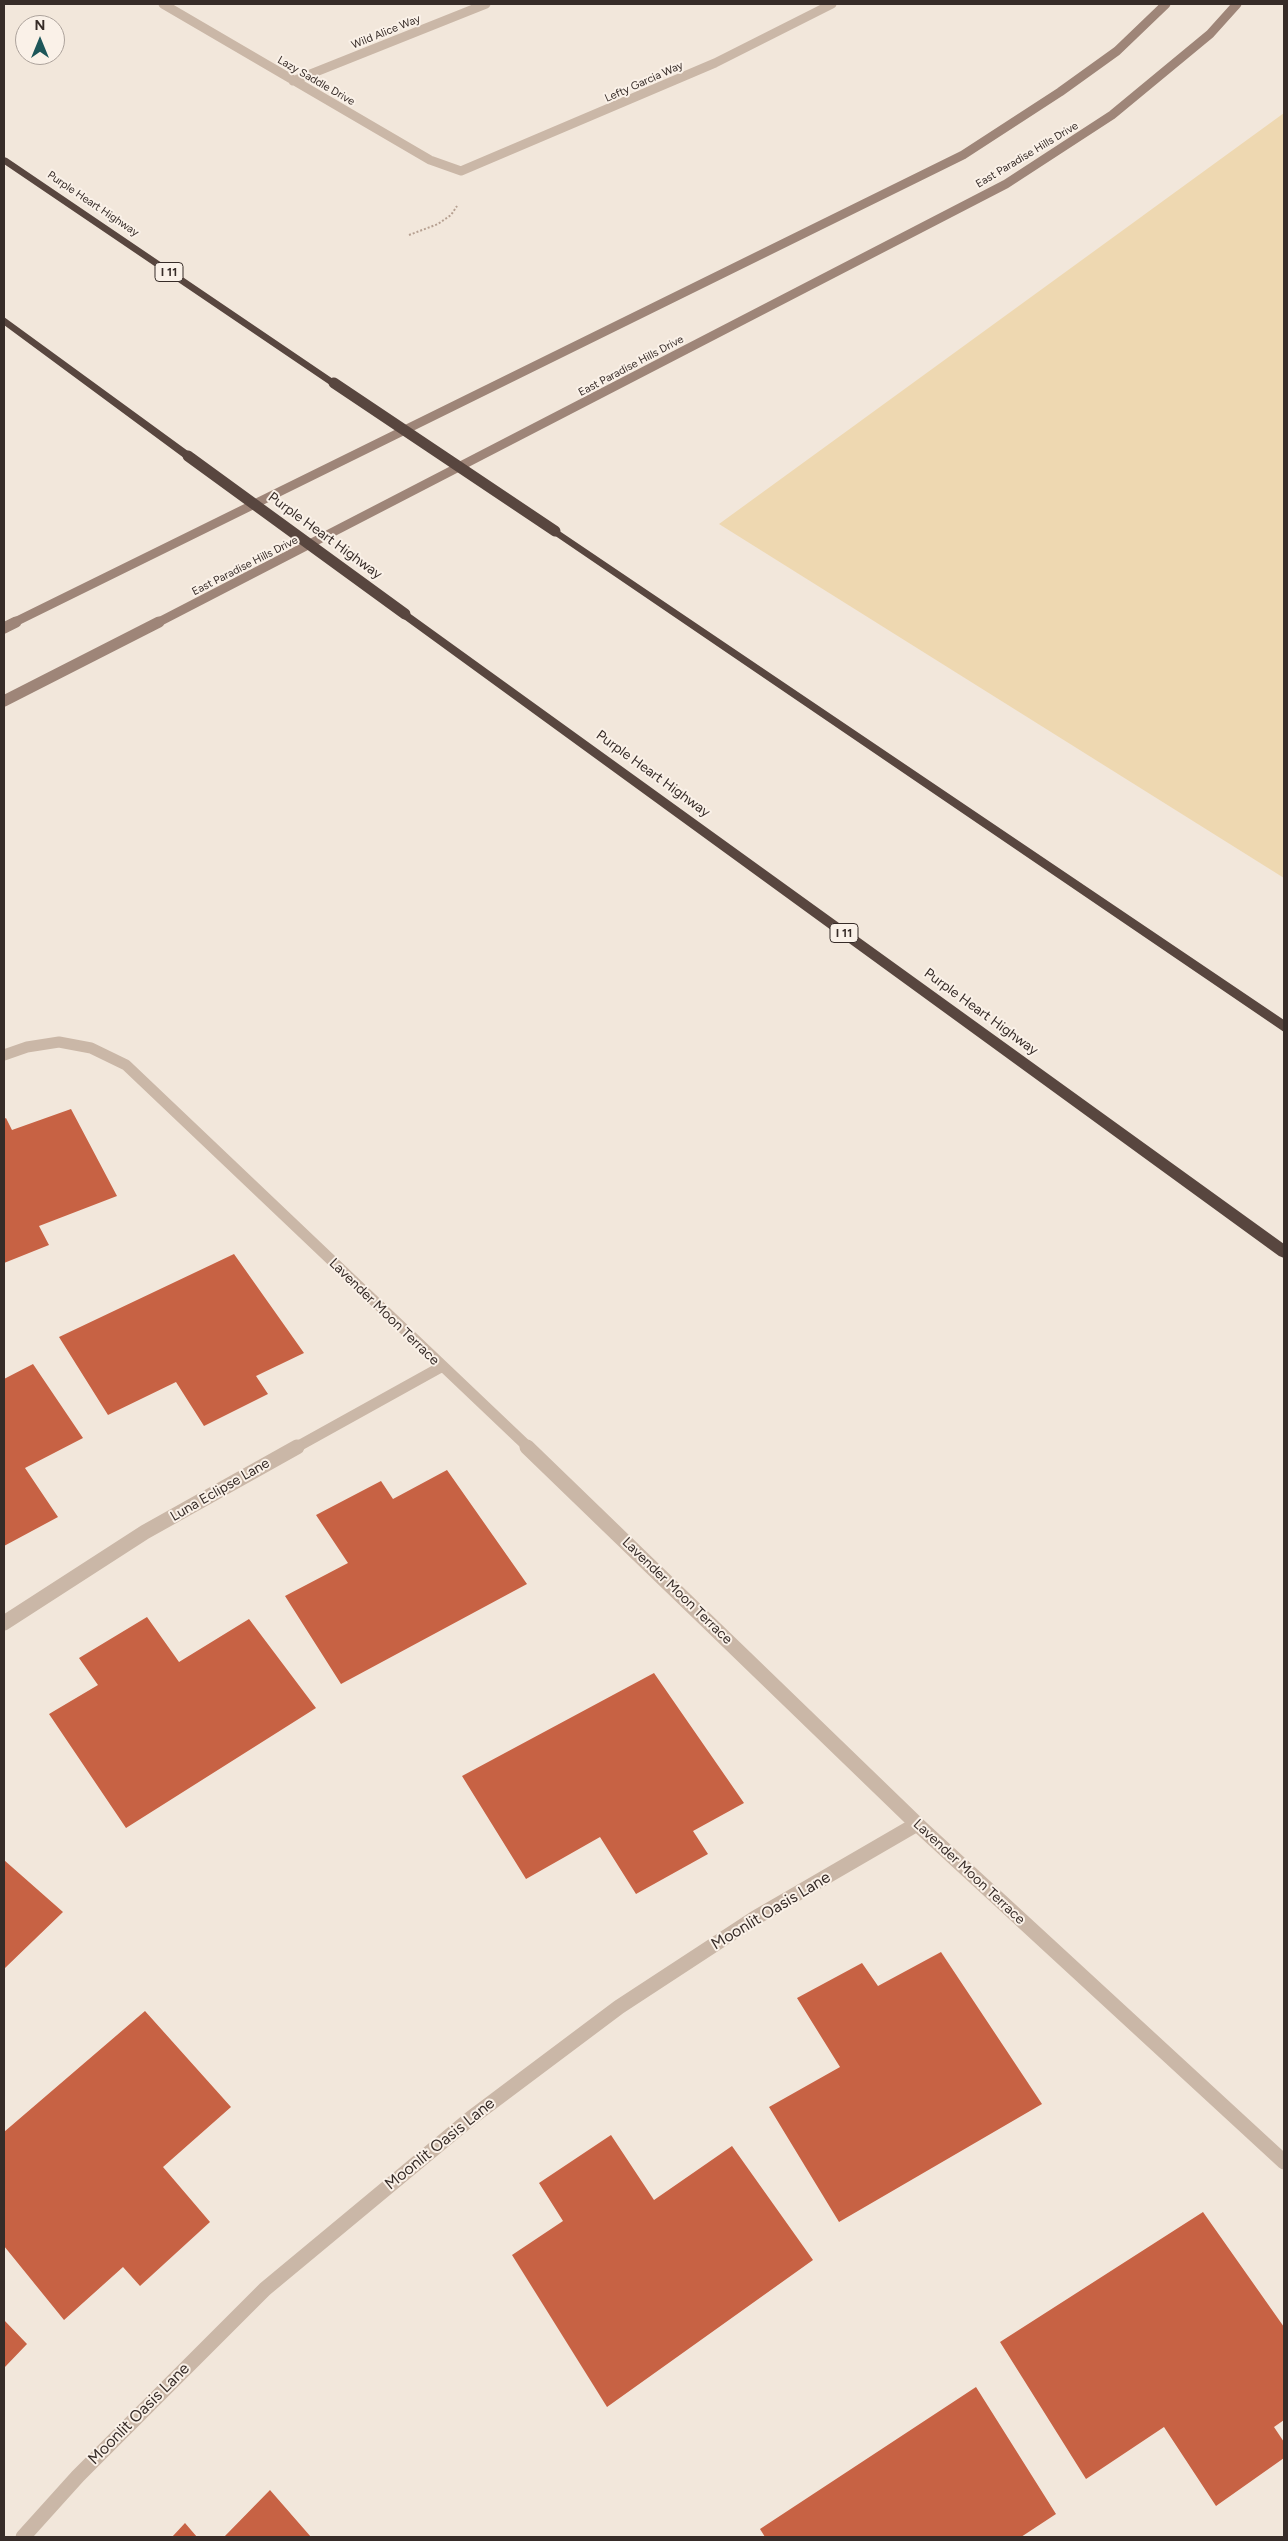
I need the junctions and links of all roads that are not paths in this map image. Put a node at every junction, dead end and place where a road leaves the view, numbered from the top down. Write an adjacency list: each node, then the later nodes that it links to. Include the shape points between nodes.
1 (163, 4): 6 (street, Lazy Saddle Drive)
2 (486, 4): 6 (street, Wild Alice Way)
3 (832, 4): 8 (street, Lefty Garcia Way, via 715,63)
4 (1166, 4): 10 (street, via 1116,51 1052,98 962,155)
5 (1237, 4): 11 (street, East Paradise Hills Drive, via 1210,34 1120,109 1006,184)
6 (294, 81): 8 (street, Lazy Saddle Drive, via 430,160)
7 (4, 160): 12 (highway, Purple Heart Highway / I 11, bridge)
8 (461, 170)
9 (4, 320): 14 (highway, Purple Heart Highway / I 11, bridge)
10 (4, 628)
11 (4, 701)
12 (1284, 1027)
13 (4, 1055): 15 (street, Lavender Moon Terrace, via 59,1042 91,1048 126,1065)
14 (1284, 1252)
15 (441, 1367): 16 (street, Luna Eclipse Lane, via 145,1532); 17 (street, Lavender Moon Terrace, via 647,1561)
16 (4, 1622)
17 (917, 1824): 18 (street, Lavender Moon Terrace); 19 (street, Moonlit Oasis Lane, via 755,1918 619,2007 471,2118 265,2288 78,2476)
18 (1284, 2162)
19 (23, 2537)

